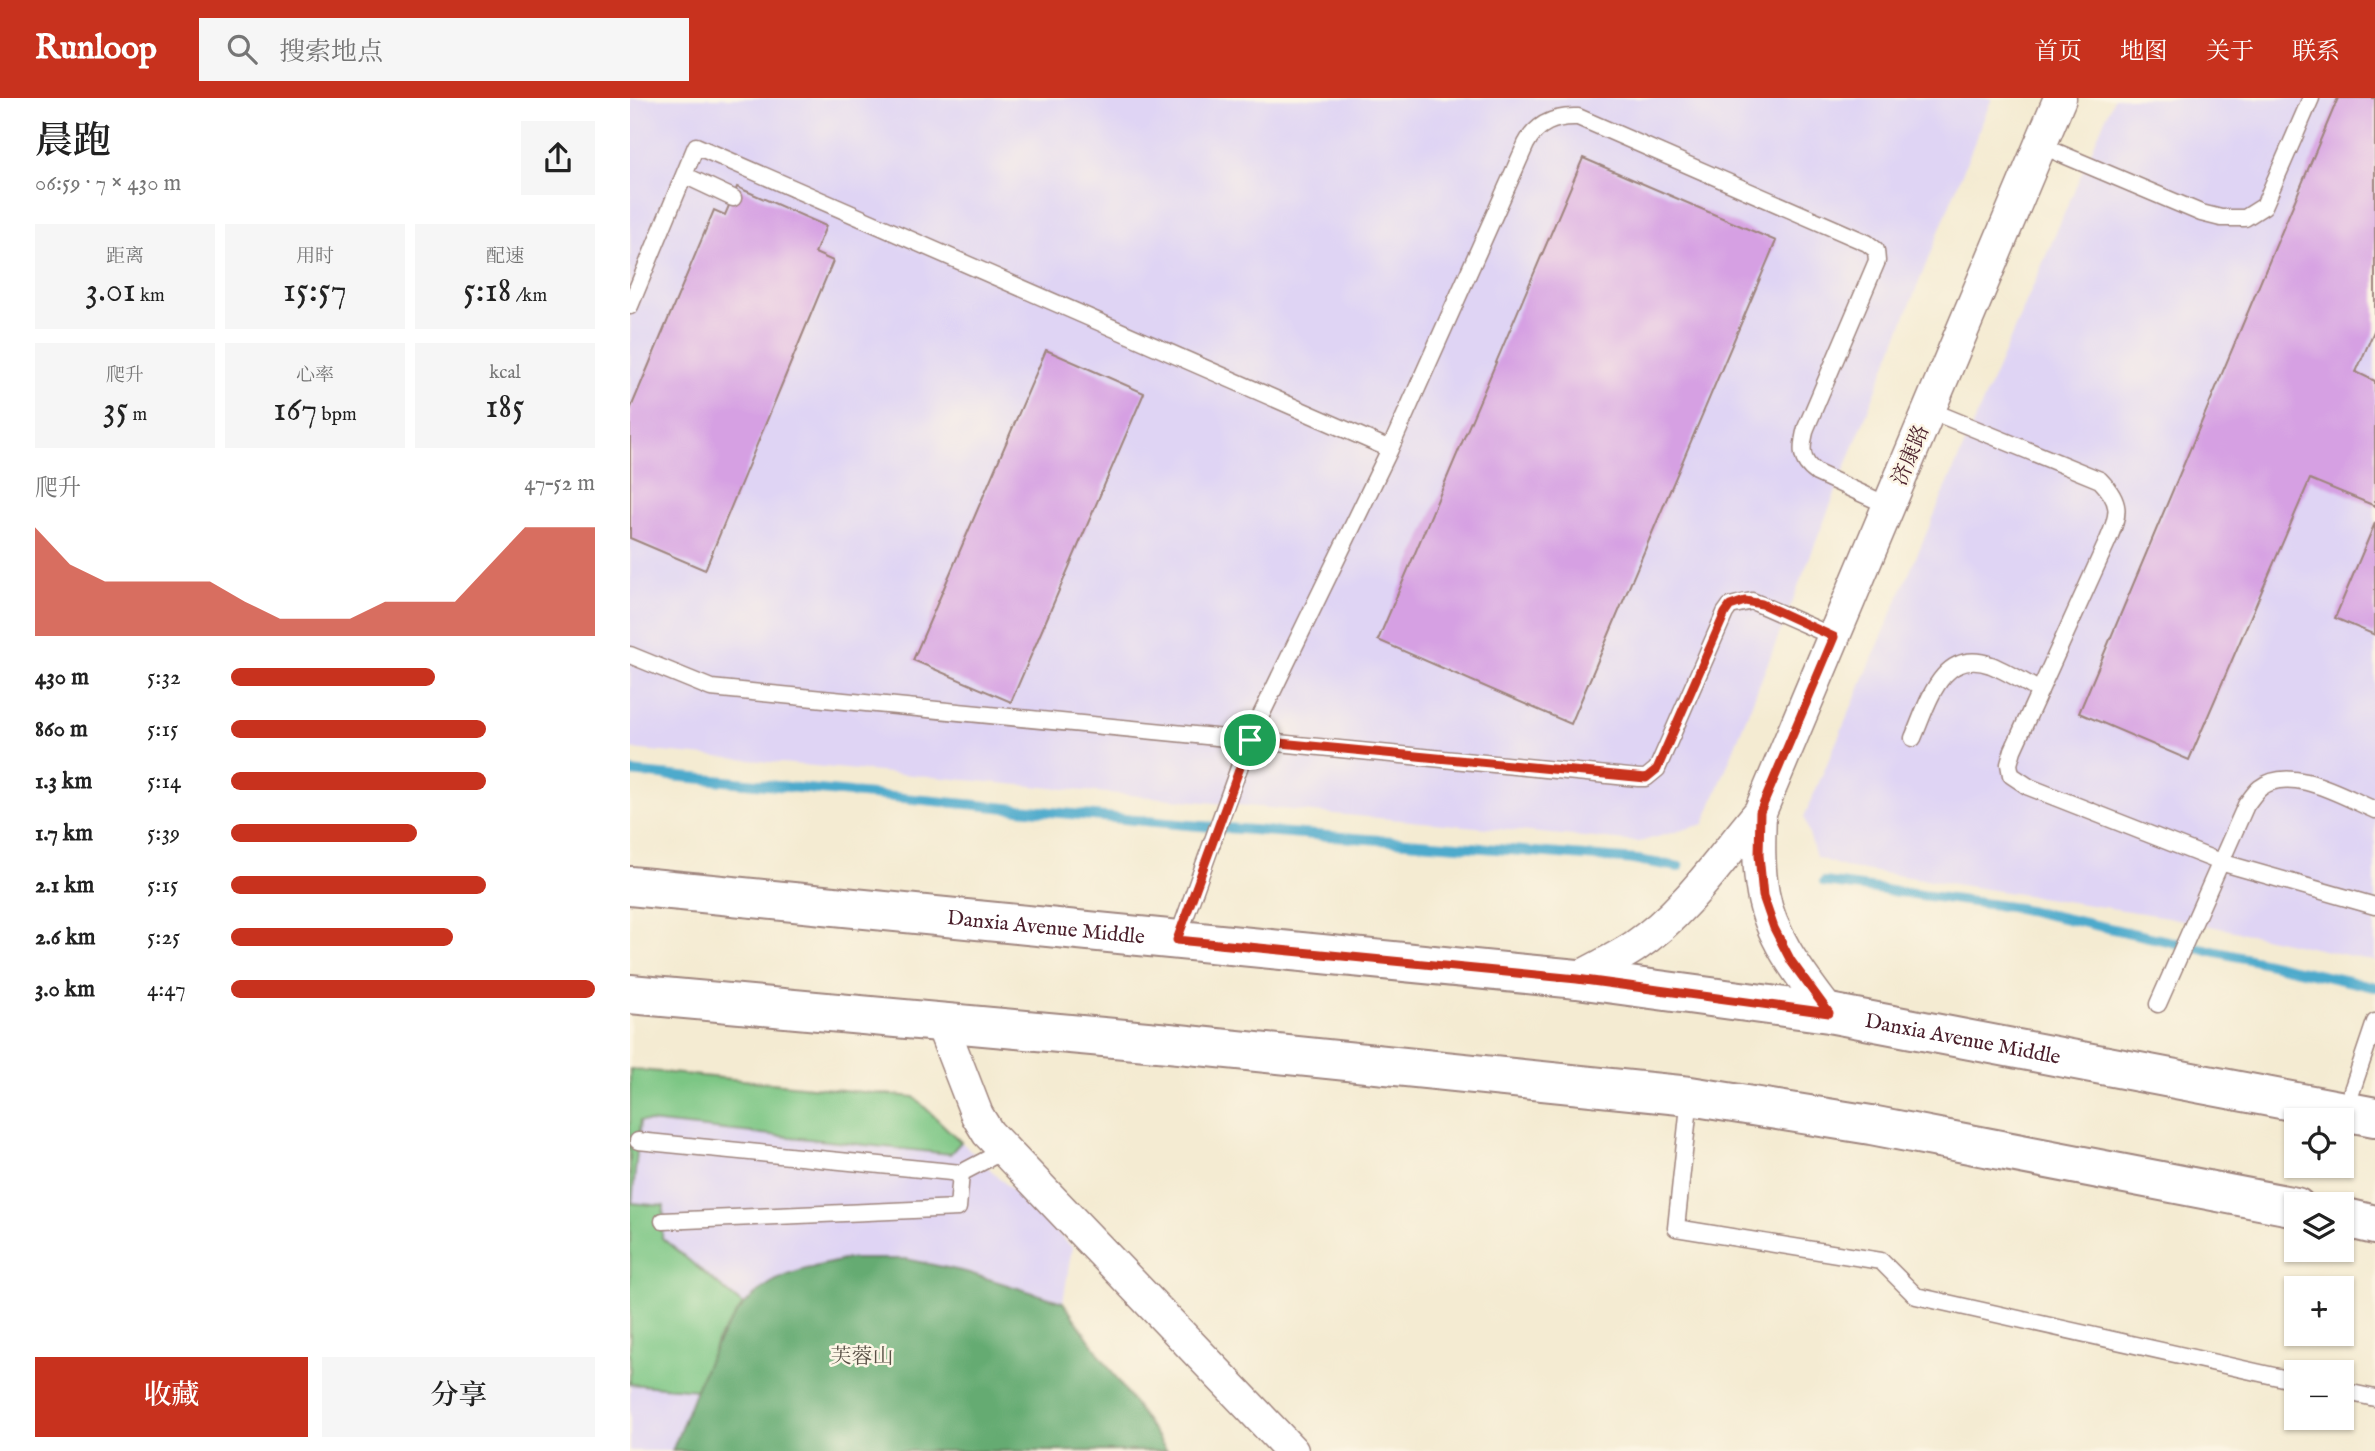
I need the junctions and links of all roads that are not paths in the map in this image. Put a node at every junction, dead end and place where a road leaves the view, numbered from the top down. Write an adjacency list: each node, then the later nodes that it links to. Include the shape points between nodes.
1 (2060, 98): 3 (street, 济康路)
2 (2311, 98): 3 (lane, via 2264,206 2245,218 2201,213)
3 (2040, 145): 7 (street, 济康路)
4 (684, 176): 5 (lane); 6 (lane); 8 (lane, via 696,146)
5 (733, 198)
6 (630, 306)
7 (1929, 410): 9 (street, 济康路); 12 (lane, via 2100,481 2112,493 2116,522)
8 (1390, 449): 9 (lane, via 1531,135 1550,120 1578,117 1876,250 1875,268 1806,428 1802,451 1808,468); 14 (lane)
9 (1889, 506): 10 (street, 济康路)
10 (1834, 637): 14 (lane, via 1752,601 1730,606 1657,769 1646,778); 16 (street, 济康路)
11 (630, 655): 14 (lane, via 712,688)
12 (2040, 691): 13 (lane, via 1980,662 1951,667 1940,679); 17 (lane, via 2013,750 2011,775 2029,787)
13 (1913, 738)
14 (1250, 740): 20 (lane)
15 (2375, 810): 17 (lane, via 2299,779 2278,779 2260,788 2246,805)
16 (1760, 812): 21 (street, 济康路, via 1665,920 1635,946); 24 (street, 济康路, via 1763,896 1791,961)
17 (2220, 862): 19 (lane); 23 (lane)
18 (630, 887): 20 (main road, Danxia Avenue Middle)
19 (2375, 906)
20 (1177, 940): 21 (main road, Danxia Avenue Middle)
21 (1577, 979): 24 (main road, Danxia Avenue Middle)
22 (630, 994): 25 (main road)
23 (2158, 1004)
24 (1829, 1013): 28 (main road, Danxia Avenue Middle)
25 (941, 1022): 27 (main road); 30 (street, via 977,1115)
26 (2375, 1022): 28 (lane)
27 (1690, 1096): 32 (main road, via 1871,1125); 36 (lane, via 1676,1228 1881,1261 1916,1296)
28 (2360, 1114)
29 (638, 1141): 31 (lane)
30 (1003, 1151): 31 (lane); 39 (street)
31 (961, 1173): 34 (lane, via 958,1208)
32 (2284, 1205)
33 (2354, 1220): 35 (main road)
34 (663, 1221)
35 (2375, 1224)
36 (2284, 1378)
37 (2354, 1394): 38 (lane)
38 (2375, 1398)
39 (1292, 1451)

